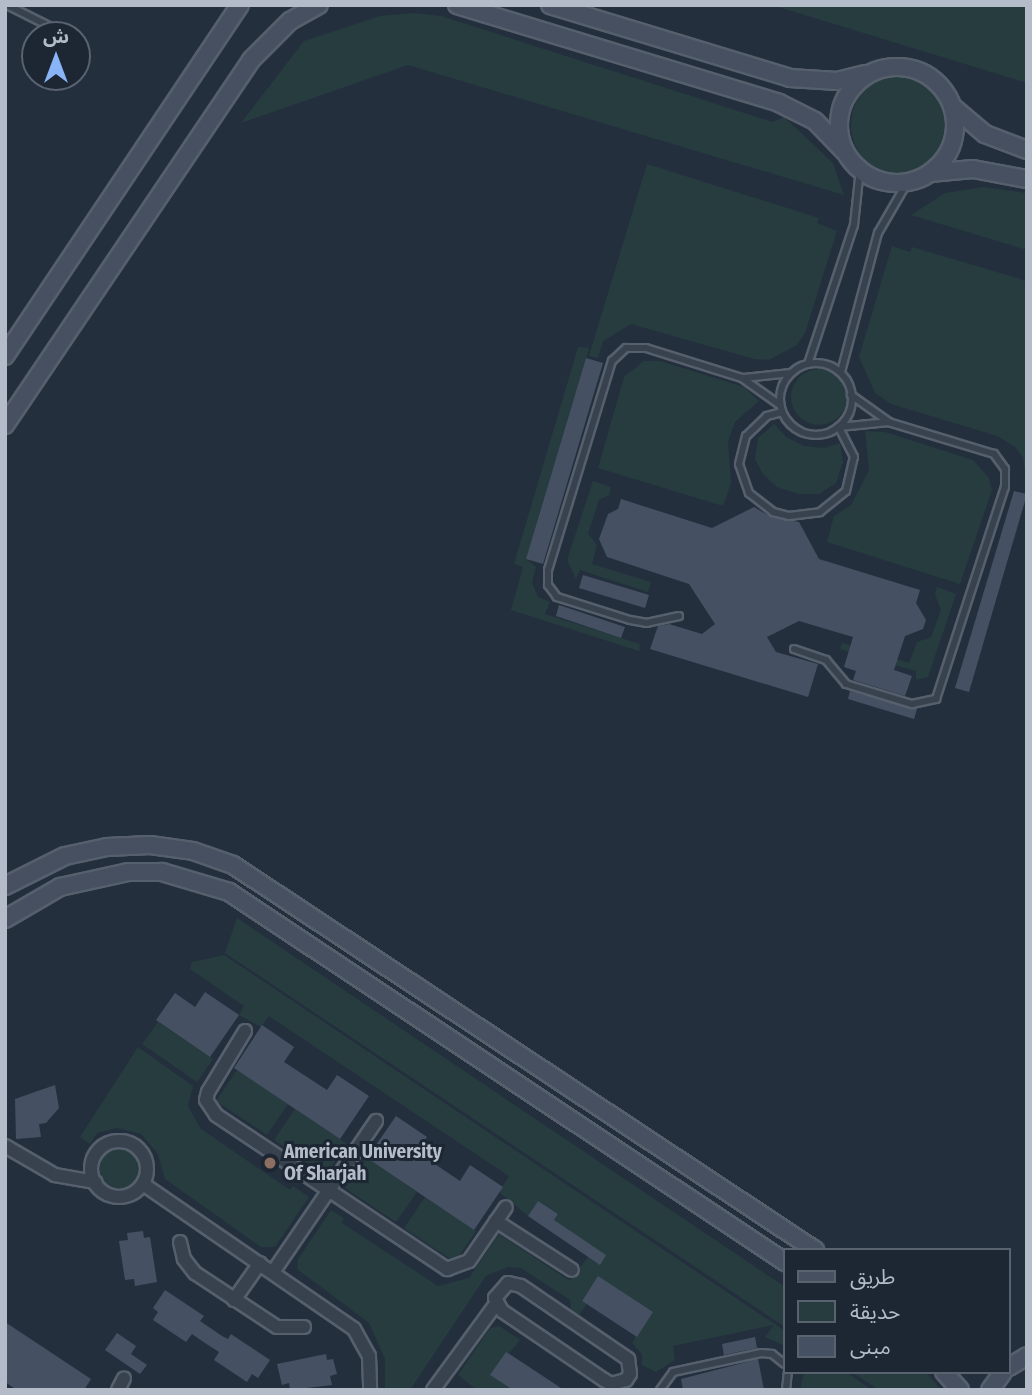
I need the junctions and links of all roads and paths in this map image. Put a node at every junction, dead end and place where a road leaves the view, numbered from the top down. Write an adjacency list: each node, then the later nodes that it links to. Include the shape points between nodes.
1 (7, 5): 6 (lane)
2 (240, 5): 15 (street)
3 (319, 5): 23 (street, via 290,21 251,60)
4 (457, 5): 10 (street, via 779,103 816,121)
5 (550, 5): 7 (street, via 790,78 837,81)
6 (39, 21)
7 (881, 69): 8 (street, via 904,67 923,74 944,90); 10 (street, via 852,87 843,101 839,135)
8 (952, 106): 9 (street, via 985,134); 12 (street, via 952,143)
9 (1027, 150)
10 (844, 151): 11 (street)
11 (860, 169): 14 (street, via 886,182); 16 (lane, via 855,225)
12 (930, 173): 13 (street, via 973,169); 14 (street)
13 (1027, 179)
14 (907, 183): 17 (lane, via 878,233)
15 (5, 356)
16 (808, 364): 17 (lane); 18 (lane)
17 (841, 372): 20 (lane)
18 (791, 373): 19 (lane); 21 (lane, via 781,389)
19 (742, 378): 21 (lane); 25 (lane, via 646,348 626,348 618,353 548,570 551,592 564,600 638,622)
20 (851, 395): 22 (lane); 24 (lane, via 850,409)
21 (781, 408): 24 (lane, via 793,427 811,435); 24 (lane, via 746,436 739,464 749,493 773,512 789,516 820,512 846,491 854,457)
22 (889, 422): 24 (lane); 26 (lane, via 985,451 1005,469 1005,487 941,693 929,703 912,704 846,684 826,660)
23 (5, 425)
24 (839, 427)
25 (679, 616)
26 (794, 649)
27 (5, 886): 38 (street, via 65,856 107,847 150,845 192,851 233,865)
28 (5, 919): 39 (street, via 60,887 128,872 196,879 229,892)
29 (245, 1031): 34 (street, via 211,1083 206,1100 209,1109)
30 (376, 1121): 34 (street)
31 (5, 1146): 32 (street, via 60,1177)
32 (95, 1182): 33 (street, via 106,1193 122,1196); 33 (street, via 91,1167 96,1153 121,1141 145,1156)
33 (143, 1184): 40 (street)
34 (329, 1190): 36 (street, via 447,1269 469,1261); 42 (street)
35 (506, 1207): 36 (street)
36 (496, 1221): 41 (street)
37 (180, 1242): 43 (street, via 188,1267)
38 (812, 1248)
39 (783, 1261)
40 (260, 1263): 42 (street); 43 (street)
41 (572, 1270)
42 (273, 1272): 51 (street, via 354,1329 369,1356)
43 (234, 1300): 45 (street, via 277,1327)
44 (496, 1304): 44 (street, via 611,1384 630,1374 628,1359 622,1354 521,1286 502,1286); 52 (street)
45 (304, 1327)
46 (783, 1362): 53 (lane, via 761,1353 673,1372)
47 (946, 1374): 54 (street)
48 (1002, 1374): 55 (street)
49 (124, 1378): 50 (street)
50 (118, 1390)
51 (370, 1390)
52 (433, 1390)
53 (660, 1390)
54 (960, 1390)
55 (990, 1390)

